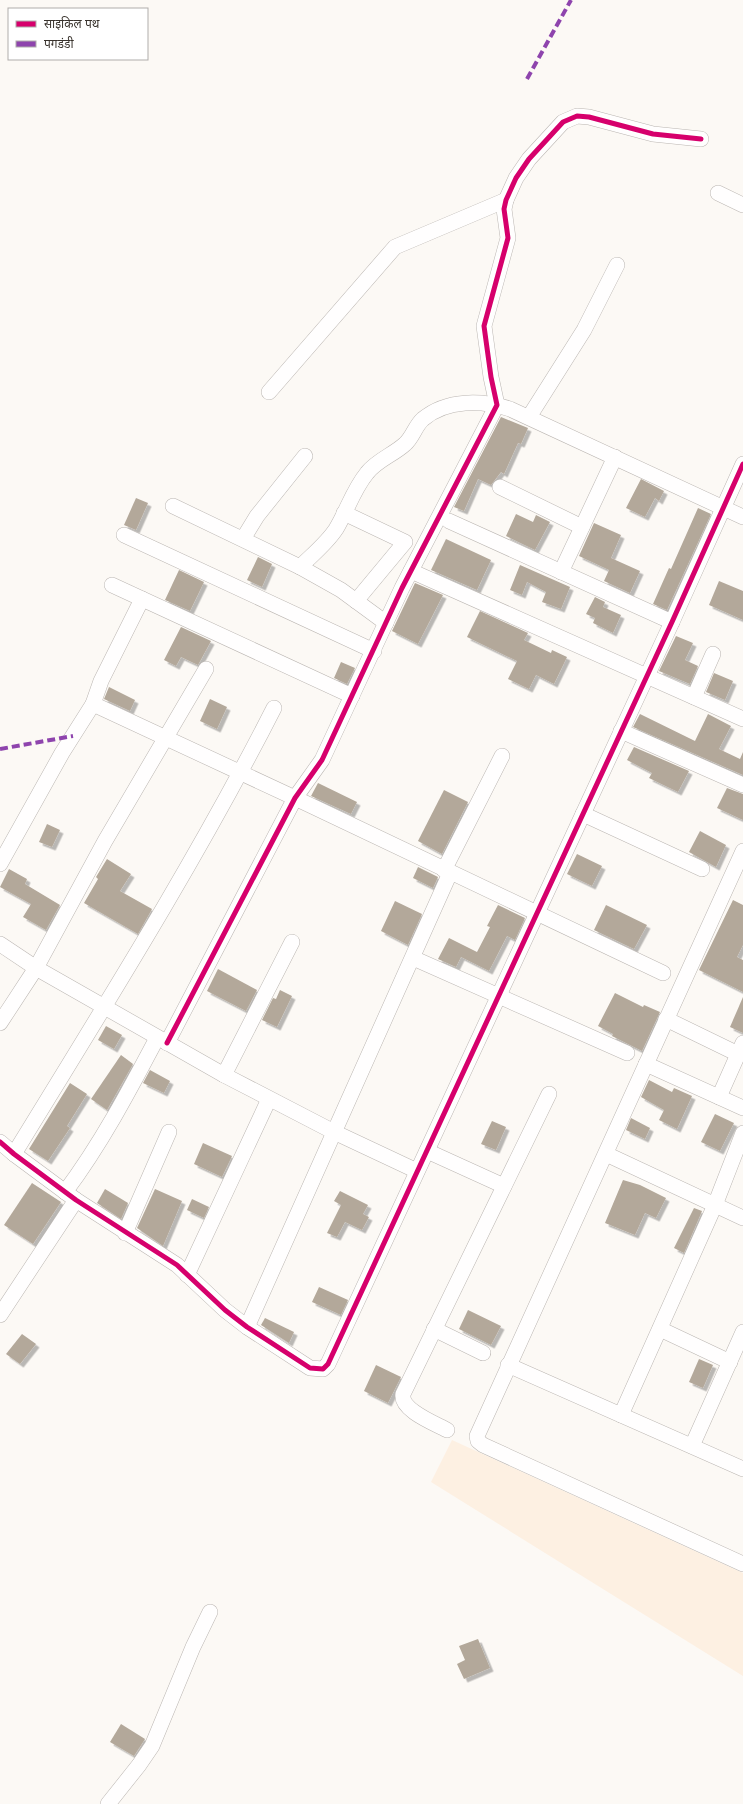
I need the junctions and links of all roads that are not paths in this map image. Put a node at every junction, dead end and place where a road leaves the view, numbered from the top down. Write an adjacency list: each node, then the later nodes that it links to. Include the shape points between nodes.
1 (701, 139): 3 (street, via 653,134 583,116 568,118 529,159 516,178)
2 (718, 193): 4 (street)
3 (506, 200): 6 (street, via 394,247); 7 (street, via 504,208 508,238 484,326)
4 (743, 205)
5 (617, 265): 8 (street, via 584,330)
6 (269, 392)
7 (497, 405): 8 (street); 15 (street, via 460,403 443,408 423,419 407,443 380,460 366,474); 22 (street)
8 (529, 417): 10 (street)
9 (305, 456): 20 (street, via 257,516)
10 (614, 457): 14 (street); 18 (street)
11 (743, 464): 14 (street)
12 (500, 486): 18 (street)
13 (173, 506): 20 (street)
14 (724, 508): 16 (street); 27 (street)
15 (344, 513): 21 (street, via 332,533); 26 (street, via 405,542)
16 (743, 517)
17 (450, 522): 23 (street)
18 (582, 527): 23 (street)
19 (124, 535): 29 (street)
20 (243, 539): 21 (street)
21 (300, 567): 26 (street)
22 (411, 571): 28 (street); 32 (street)
23 (561, 572): 27 (street)
24 (112, 585): 25 (street)
25 (142, 599): 33 (street); 35 (street)
26 (356, 601): 28 (street)
27 (672, 622): 32 (street)
28 (386, 623): 29 (street)
29 (374, 651): 33 (street)
30 (713, 654): 34 (street)
31 (206, 669): 39 (street)
32 (646, 676): 34 (street); 38 (street)
33 (352, 696): 43 (street, via 322,760)
34 (694, 697): 37 (street)
35 (93, 704): 39 (street); 46 (street, via 58,760)
36 (274, 708): 41 (street)
37 (743, 719)
38 (621, 731): 42 (street); 44 (street)
39 (167, 738): 41 (street); 53 (street, via 105,841)
40 (502, 756): 48 (street)
41 (241, 773): 43 (street); 56 (street)
42 (743, 785)
43 (295, 798): 48 (street); 59 (street)
44 (583, 814): 47 (street); 49 (street)
45 (743, 851): 57 (street)
46 (0, 864)
47 (702, 869)
48 (447, 871): 49 (street); 52 (street)
49 (536, 914): 54 (street); 55 (street)
50 (292, 942): 63 (street)
51 (0, 944): 53 (street)
52 (412, 958): 55 (street); 69 (street)
53 (36, 968): 56 (street); 58 (street)
54 (663, 973)
55 (498, 996): 61 (street); 72 (street)
56 (104, 1006): 59 (street); 73 (street)
57 (666, 1019): 60 (street); 62 (street)
58 (0, 1023)
59 (162, 1041): 63 (street); 77 (street, via 95,1147)
60 (741, 1048): 65 (street)
61 (627, 1053)
62 (646, 1064): 65 (street); 74 (street)
63 (224, 1076): 66 (street)
64 (549, 1094): 76 (street)
65 (719, 1097): 67 (street)
66 (269, 1099): 69 (street); 81 (street)
67 (743, 1108)
68 (169, 1132): 80 (street)
69 (334, 1132): 75 (street); 83 (street)
70 (743, 1133): 78 (street)
71 (0, 1142): 73 (street)
72 (427, 1151): 75 (street); 76 (street)
73 (14, 1154): 77 (street)
74 (606, 1154): 78 (street); 89 (street)
75 (417, 1171): 83 (street, via 328,1364 323,1369 310,1368)
76 (504, 1186): 84 (street)
77 (70, 1196): 80 (street); 82 (street)
78 (715, 1205): 79 (street); 85 (street)
79 (743, 1218)
80 (125, 1233): 81 (street, via 167,1258)
81 (187, 1275): 83 (street)
82 (0, 1315)
83 (247, 1327)
84 (434, 1329): 87 (street); 91 (street, via 402,1398 407,1407)
85 (660, 1329): 88 (street); 90 (street)
86 (743, 1332): 88 (street)
87 (483, 1353)
88 (730, 1362): 92 (street)
89 (508, 1365): 90 (street); 94 (street, via 477,1433 478,1440)
90 (621, 1415): 92 (street)
91 (447, 1430)
92 (692, 1446): 93 (street)
93 (743, 1469)
94 (743, 1564)
95 (210, 1612): 96 (street, via 152,1746)
96 (108, 1804)

